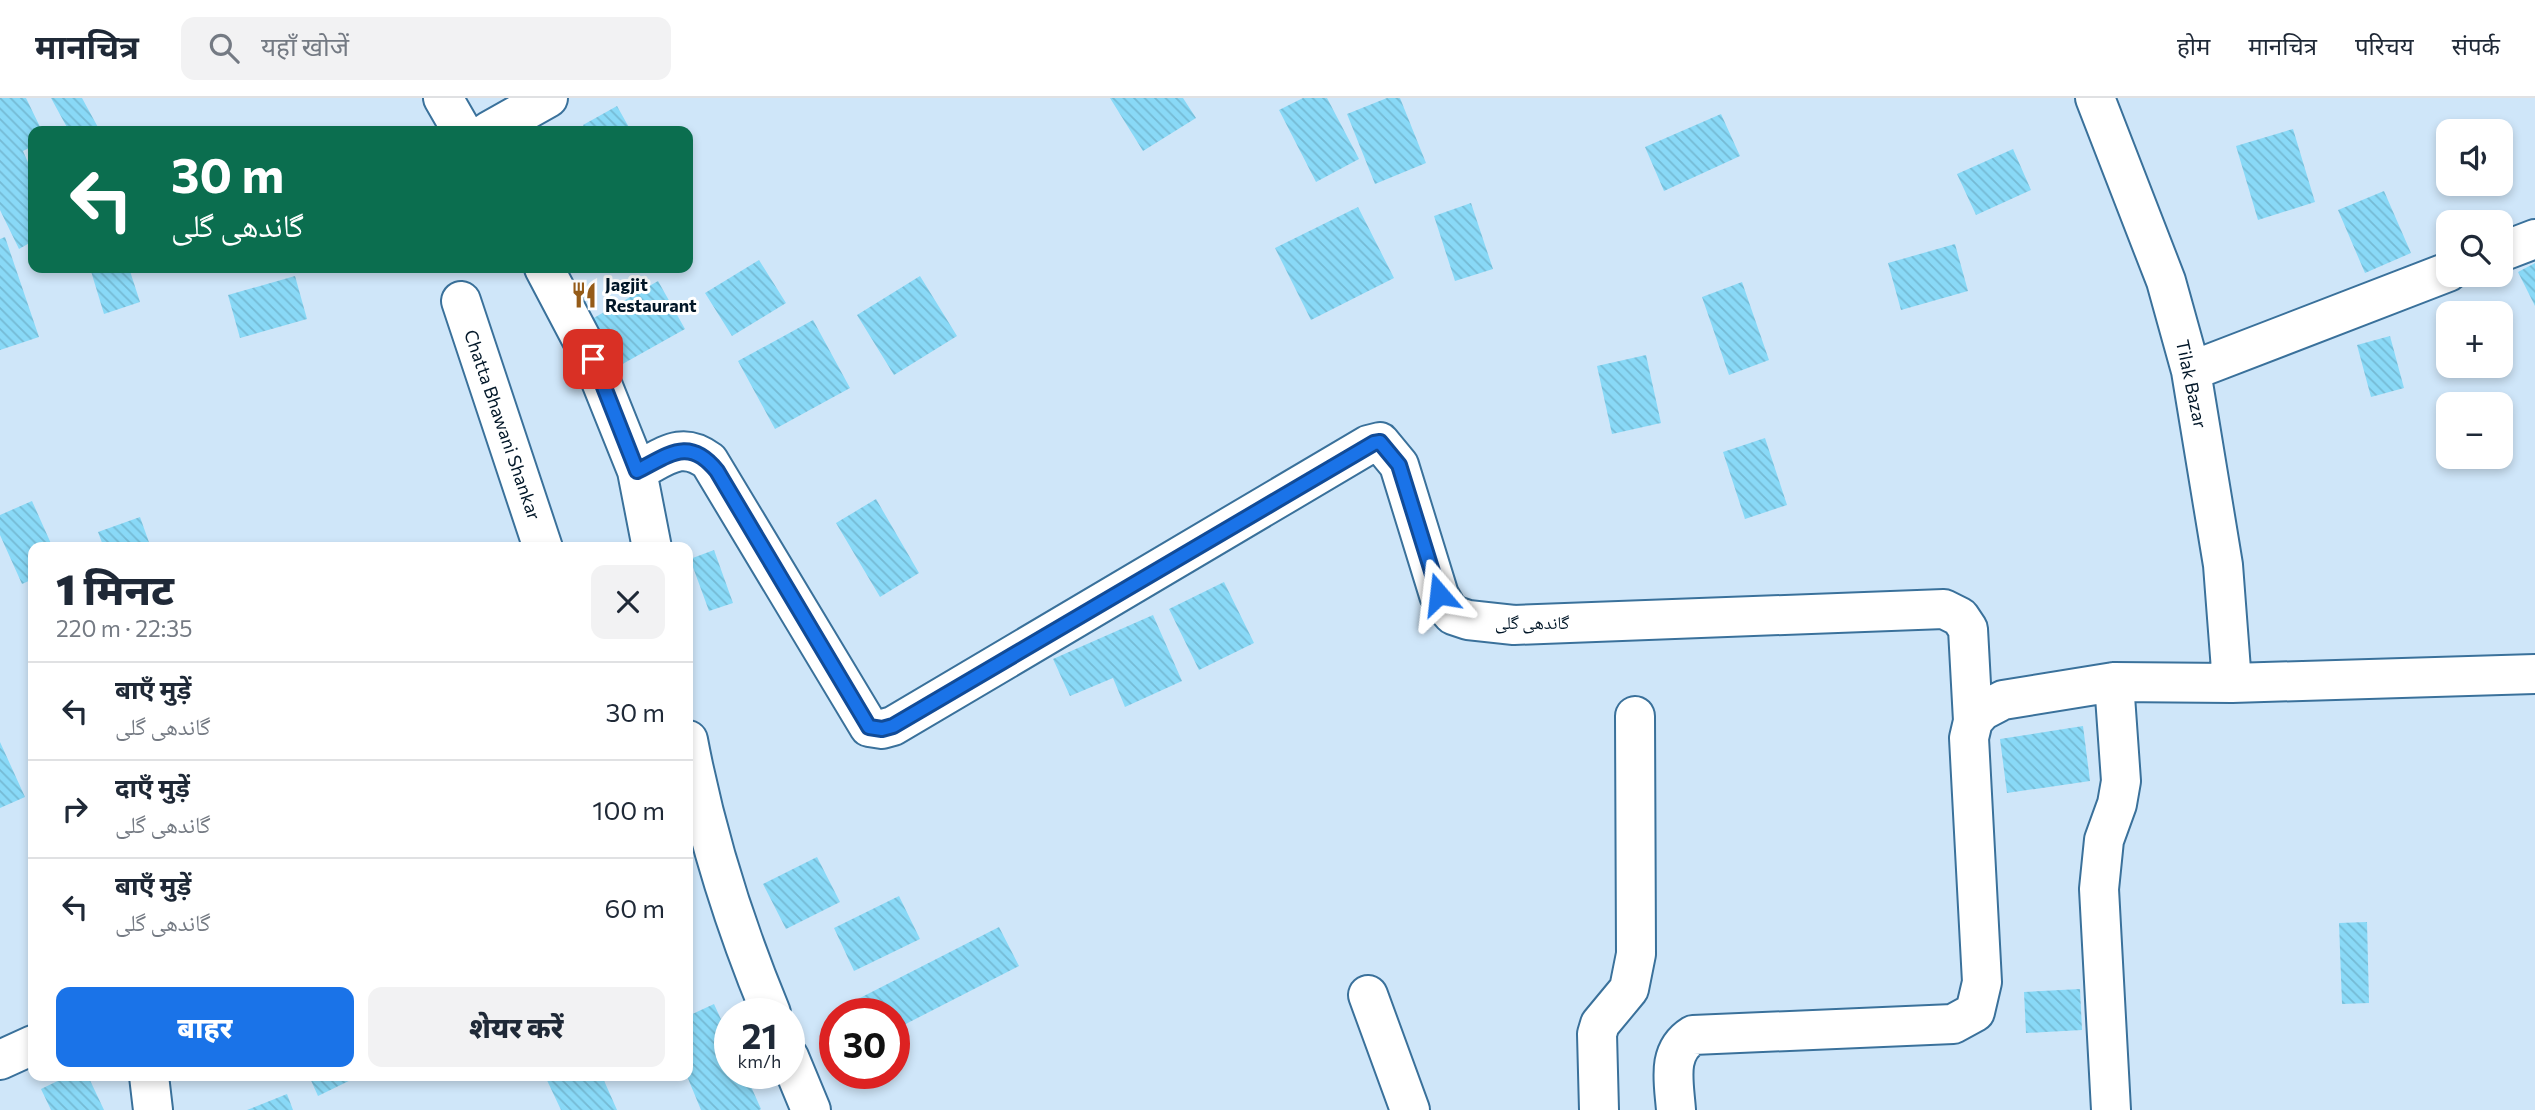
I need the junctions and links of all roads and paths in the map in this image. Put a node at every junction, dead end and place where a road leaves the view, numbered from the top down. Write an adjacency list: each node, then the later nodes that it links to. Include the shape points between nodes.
1 (443, 98): 4 (street)
2 (548, 98): 5 (street)
3 (2095, 98): 11 (street, Tilak Bazar, via 2166,281)
4 (460, 126)
5 (498, 126)
6 (2535, 239): 7 (street)
7 (2513, 247)
8 (547, 273): 12 (street, via 593,359)
9 (2436, 277): 11 (street)
10 (461, 301): 13 (street, Chatta Bhawani Shankar)
11 (2191, 371): 17 (street, Tilak Bazar, via 2222,565)
12 (637, 471): 14 (street); 19 (street, گاندھی گلی, via 680,450 692,450 709,461 869,727 893,726 1380,442 1399,465 1439,594 1453,615 1514,625 1944,609 1960,617 1968,629)
13 (541, 542)
14 (651, 542)
15 (2535, 674): 17 (street)
16 (2114, 682): 17 (street); 19 (street, via 2003,700); 32 (street, via 2121,781 2104,840 2099,889)
17 (2232, 682)
18 (1634, 716): 30 (street, via 1635,964 1629,989 1597,1034)
19 (1973, 721): 31 (street, via 1969,738 1982,982 1975,1012 1953,1024 1693,1035 1675,1053)
20 (693, 766): 22 (street, via 720,879)
21 (1368, 995): 29 (street)
22 (765, 998)
23 (28, 1047): 24 (street)
24 (0, 1060)
25 (150, 1081): 27 (street)
26 (802, 1089): 28 (street)
27 (153, 1110)
28 (811, 1110)
29 (1410, 1110)
30 (1599, 1110)
31 (1676, 1110)
32 (2111, 1110)

